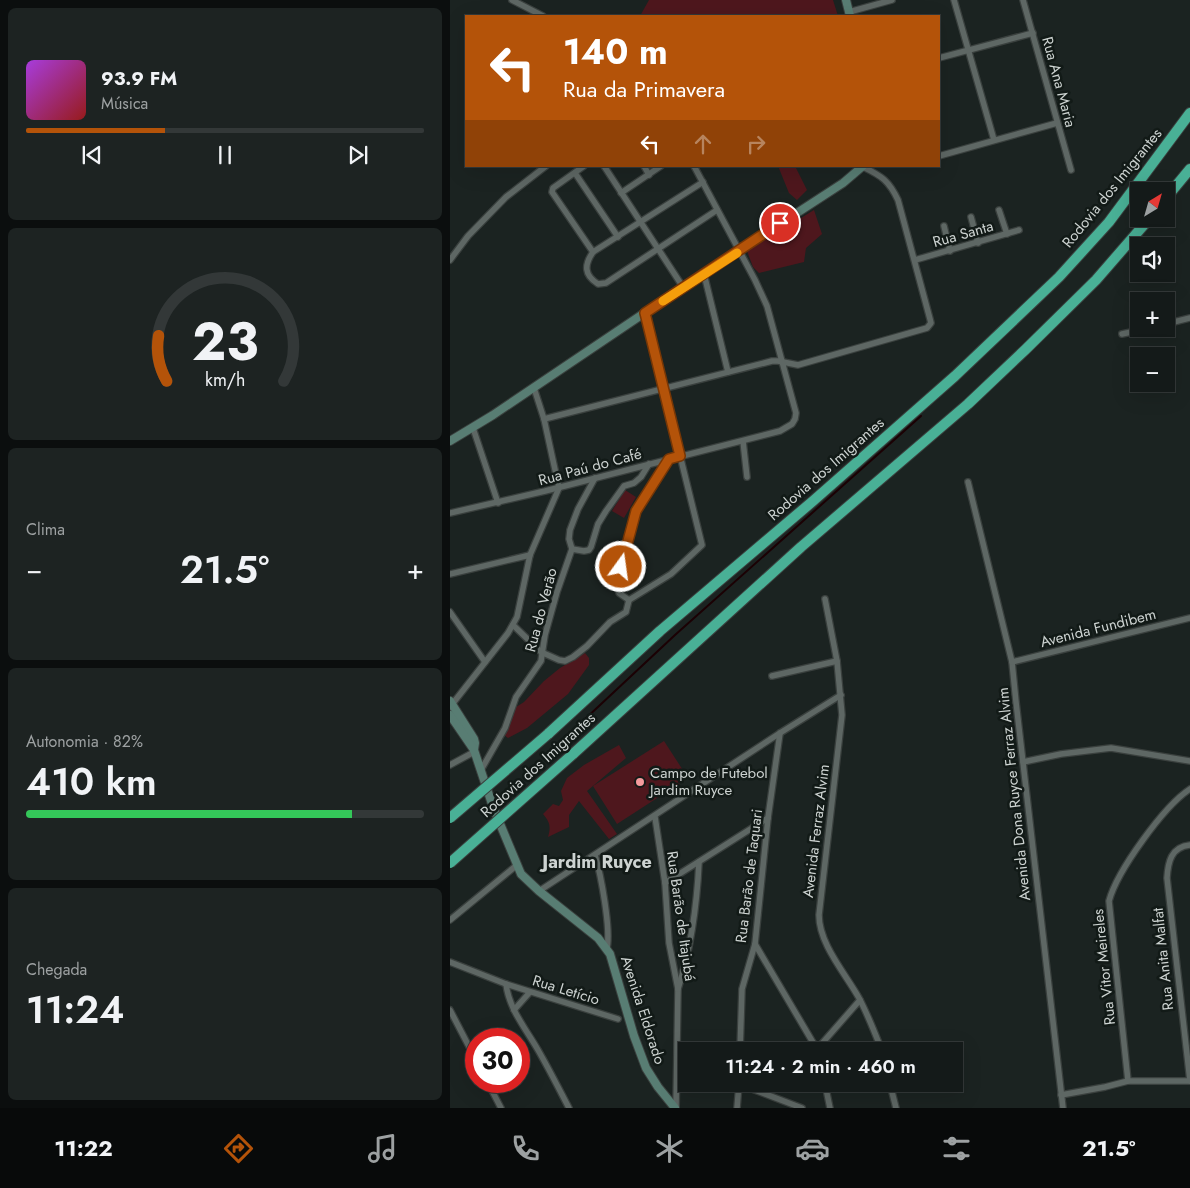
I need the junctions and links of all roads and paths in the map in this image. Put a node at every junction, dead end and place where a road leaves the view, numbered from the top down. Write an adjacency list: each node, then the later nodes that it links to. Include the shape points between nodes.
1 (512, 0): 7 (street)
2 (846, 0): 6 (main road)
3 (892, 0): 6 (street)
4 (954, 0): 9 (street)
5 (1023, 0): 8 (street, Rua Ana Maria)
6 (850, 14)
7 (541, 15)
8 (1033, 33): 9 (street); 12 (street, Rua Ana Maria)
9 (968, 50): 10 (street); 13 (street)
10 (940, 58)
11 (1190, 113): 93 (highway, Rodovia dos Imigrantes, bridge, via 1109,222 1059,277 955,376)
12 (1057, 123): 13 (street); 23 (street, Rua Ana Maria)
13 (994, 140): 14 (street)
14 (940, 156)
15 (545, 167): 43 (street, via 510,193 468,236)
16 (583, 167): 24 (street)
17 (605, 167): 28 (street)
18 (645, 167): 25 (street)
19 (660, 167): 25 (street)
20 (695, 167): 26 (street)
21 (863, 167): 42 (main road); 44 (street, via 885,179 892,188)
22 (1190, 169): 27 (highway)
23 (1071, 170)
24 (575, 173): 37 (street); 41 (street, via 552,192)
25 (649, 175): 28 (street)
26 (703, 182): 29 (street); 32 (street)
27 (1175, 187)
28 (621, 193): 32 (street)
29 (717, 210): 39 (street); 42 (street)
30 (999, 210): 36 (street)
31 (971, 217): 38 (street)
32 (641, 222): 37 (street); 39 (street)
33 (944, 226): 40 (street)
34 (1141, 228): 98 (highway, Rodovia dos Imigrantes, bridge, via 1096,280 975,397 801,547)
35 (1019, 230): 36 (street, Rua Santa)
36 (1007, 234): 38 (street, Rua Santa)
37 (618, 237): 41 (street)
38 (978, 243): 40 (street, Rua Santa)
39 (659, 248): 41 (street, via 601,284 592,279 586,267); 46 (street)
40 (950, 251): 44 (street, Rua Santa)
41 (593, 252)
42 (739, 252): 45 (main road); 52 (street, via 767,306)
43 (450, 260)
44 (915, 260): 52 (street, via 930,319 927,328 798,365)
45 (704, 274): 46 (main road); 53 (street)
46 (683, 287): 47 (main road)
47 (645, 313): 54 (main road); 55 (street)
48 (1190, 318): 49 (street)
49 (1175, 322)
50 (1130, 332): 51 (street)
51 (1122, 334)
52 (782, 362): 53 (street, via 772,361); 58 (street, Rua Paú do Café, via 795,419 780,431)
53 (728, 372): 55 (street)
54 (534, 388): 56 (street); 57 (main road)
55 (665, 389): 56 (street); 60 (street)
56 (544, 419): 66 (street)
57 (474, 428): 59 (main road); 67 (street)
58 (743, 441): 60 (street, Rua Paú do Café); 63 (street)
59 (450, 442)
60 (680, 456): 61 (street, Rua Paú do Café); 72 (street, via 703,542 701,548 671,574)
61 (669, 459): 62 (street, Rua Paú do Café); 72 (street, via 634,518 617,584 619,593)
62 (649, 464): 64 (street, Rua Paú do Café); 69 (street, via 641,477 624,486 606,510 598,524 592,547 584,551)
63 (747, 476)
64 (595, 478): 66 (street, Rua Paú do Café); 69 (street, Rua do Verão, via 570,530)
65 (968, 482): 80 (street, Avenida Dona Ruyce Ferraz Alvim)
66 (559, 488): 67 (street, Rua Paú do Café); 70 (street, Rua do Verão)
67 (498, 503): 68 (street, Rua Paú do Café)
68 (450, 513)
69 (572, 549): 77 (street, Rua do Verão)
70 (530, 555): 71 (street); 76 (street, Rua do Verão)
71 (450, 574)
72 (629, 600): 77 (street, via 626,612 610,622 573,658 562,661)
73 (825, 600): 79 (street, Avenida Ferraz Alvim)
74 (450, 612): 78 (street)
75 (1190, 618): 80 (street, Avenida Fundibem)
76 (513, 625): 77 (street); 78 (street, Rua do Verão)
77 (542, 652): 90 (street, Rua do Verão, via 541,661 516,697 505,728)
78 (485, 662): 83 (street, Rua do Verão)
79 (837, 662): 81 (street); 82 (street, Avenida Ferraz Alvim)
80 (1012, 662): 88 (street, Avenida Dona Ruyce Ferraz Alvim)
81 (772, 676)
82 (841, 695): 85 (street); 109 (street, Avenida Ferraz Alvim, via 840,736 819,920 822,934)
83 (451, 704): 86 (main road, Avenida Eldorado, via 474,738)
84 (450, 715): 86 (main road, Avenida Eldorado)
85 (780, 733): 92 (street); 94 (street, Rua Barão de Taquari)
86 (474, 751): 89 (street); 90 (main road, Avenida Eldorado)
87 (1190, 761): 88 (street, via 1099,748)
88 (1023, 762): 125 (street, Avenida Dona Ruyce Ferraz Alvim)
89 (450, 765)
90 (481, 770): 99 (main road, Avenida Eldorado)
91 (1190, 789): 118 (street, Rua Vitor Meireles, via 1156,822 1122,870 1109,901)
92 (654, 817): 96 (street); 100 (street, Rua Barão de Itajubá)
93 (450, 818)
94 (768, 818): 97 (street); 103 (street, Rua Barão de Taquari)
95 (1190, 845): 119 (street, Rua Anita Malfat, via 1180,848 1170,858 1167,878)
96 (595, 855): 101 (street); 104 (street, via 608,933)
97 (699, 862): 100 (street); 107 (street, via 697,905)
98 (450, 863)
99 (517, 865): 101 (main road, Avenida Eldorado); 102 (street)
100 (665, 883): 107 (street, Rua Barão de Itajubá, via 669,943)
101 (539, 891): 104 (main road, Avenida Eldorado)
102 (450, 920)
103 (755, 944): 114 (street, Rua Barão de Taquari, via 742,989); 115 (street)
104 (606, 948): 128 (main road, Avenida Eldorado, via 646,1068)
105 (450, 962): 106 (street, Rua Letício)
106 (506, 984): 108 (street, Rua Letício); 111 (street)
107 (678, 989): 128 (street, Rua Barão de Itajubá)
108 (530, 992): 111 (street); 112 (street, Rua Letício)
109 (860, 1000): 116 (street); 117 (street, Avenida Ferraz Alvim)
110 (450, 1010): 113 (street)
111 (514, 1010): 127 (street)
112 (618, 1020)
113 (465, 1039)
114 (740, 1042)
115 (813, 1042)
116 (825, 1042)
117 (878, 1042)
118 (1128, 1081): 119 (street); 125 (street)
119 (1190, 1081)
120 (738, 1092): 129 (street)
121 (760, 1092): 130 (street)
122 (827, 1092): 131 (street)
123 (892, 1092): 132 (street)
124 (493, 1093): 126 (street)
125 (1061, 1095): 133 (street, Avenida Dona Ruyce Ferraz Alvim)
126 (501, 1108)
127 (569, 1108)
128 (675, 1108)
129 (737, 1108)
130 (802, 1108)
131 (830, 1108)
132 (896, 1108)
133 (1063, 1108)

